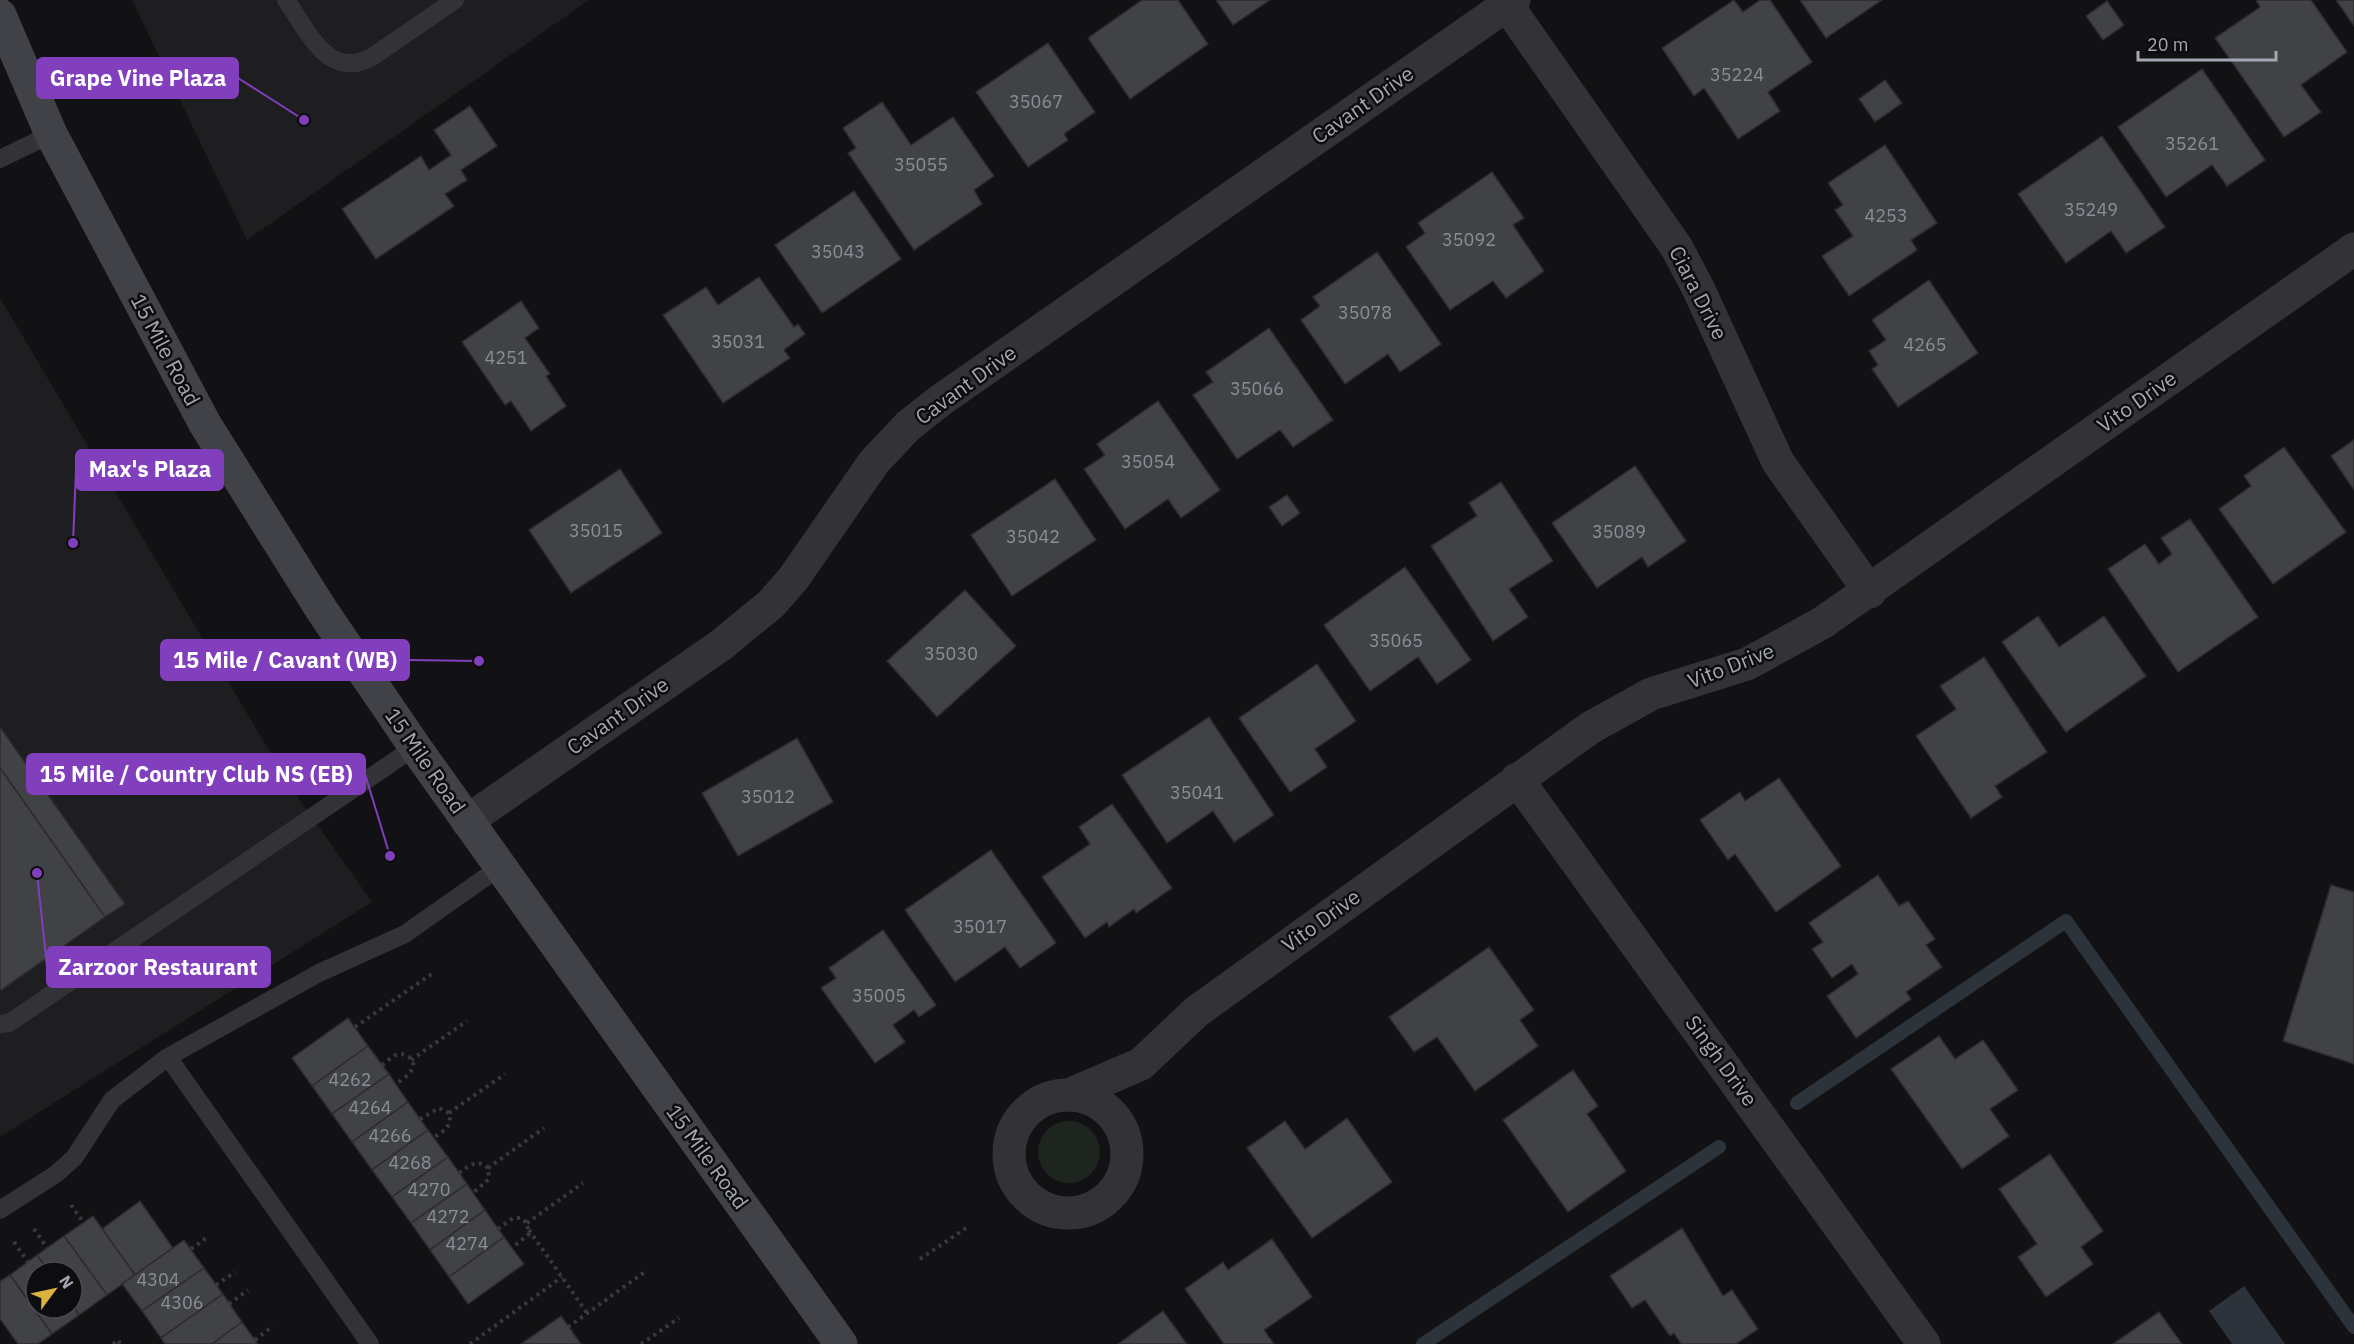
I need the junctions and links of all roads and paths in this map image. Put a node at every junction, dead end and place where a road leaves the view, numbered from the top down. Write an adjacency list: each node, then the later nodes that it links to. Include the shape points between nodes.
1 (286, 0): 2 (lane, via 321,50 346,65 372,57)
2 (455, 0)
3 (1510, 2): 8 (street, Ciara Drive, via 1677,248 1778,462); 11 (street, Cavant Drive, via 941,400 908,426 874,462 793,579 771,604 721,645)
4 (0, 15): 5 (main road, 15 Mile Road)
5 (51, 134): 6 (lane); 9 (main road, 15 Mile Road, via 205,424 321,609)
6 (0, 159)
7 (2354, 249): 8 (street, Vito Drive)
8 (1870, 592): 10 (street, Vito Drive, via 1790,643 1747,664 1651,694 1590,728)
9 (415, 747): 11 (main road, 15 Mile Road); 15 (lane, via 9,1023)
10 (1517, 778): 19 (street, Vito Drive, via 1196,1012); 65 (street, Singh Drive)
11 (467, 821): 12 (main road, 15 Mile Road)
12 (500, 867): 17 (lane, via 405,934 319,973); 64 (main road, 15 Mile Road)
13 (433, 973): 16 (path)
14 (467, 1021): 18 (path)
15 (0, 1024)
16 (355, 1027)
17 (168, 1057): 34 (lane, via 112,1100 74,1158); 61 (lane)
18 (411, 1060): 20 (path, via 397,1055); 22 (path, via 410,1074)
19 (1141, 1064): 23 (street, Vito Drive); 28 (street, Vito Drive, via 1127,1097)
20 (382, 1065)
21 (505, 1074): 24 (path)
22 (396, 1084)
23 (1069, 1095): 28 (street, via 1089,1098 1107,1109 1119,1123); 28 (street, Vito Drive, via 1049,1098 1031,1107 1017,1122 1010,1141 1009,1161 1015,1181 1027,1197 1043,1209 1062,1214 1098,1206 1113,1194 1122,1178 1127,1160)
24 (448, 1113): 25 (path, via 438,1108); 27 (path, via 448,1128)
25 (420, 1119)
26 (544, 1128): 29 (path)
27 (433, 1137)
28 (1126, 1141)
29 (488, 1168): 30 (path, via 474,1163); 32 (path, via 489,1179)
30 (459, 1173)
31 (583, 1183): 36 (path)
32 (473, 1193)
33 (71, 1205): 35 (path)
34 (0, 1210)
35 (83, 1222)
36 (527, 1223): 39 (path, via 513,1218); 40 (path)
37 (969, 1226): 46 (path)
38 (33, 1229): 43 (path)
39 (498, 1229)
40 (529, 1230): 44 (path); 50 (path)
41 (209, 1236): 45 (path)
42 (14, 1242): 47 (path)
43 (47, 1248)
44 (512, 1248)
45 (191, 1249)
46 (920, 1259)
47 (26, 1260)
48 (646, 1271): 54 (path)
49 (235, 1272): 51 (path)
50 (562, 1277): 54 (path); 62 (path)
51 (216, 1285)
52 (248, 1290): 53 (path)
53 (229, 1304)
54 (588, 1313): 57 (path)
55 (678, 1318): 63 (path)
56 (273, 1326): 58 (path)
57 (568, 1327)
58 (255, 1340)
59 (113, 1344): 60 (path, via 118,1340)
60 (120, 1344)
61 (370, 1344)
62 (470, 1344)
63 (641, 1344)
64 (840, 1344)
65 (1924, 1344)

